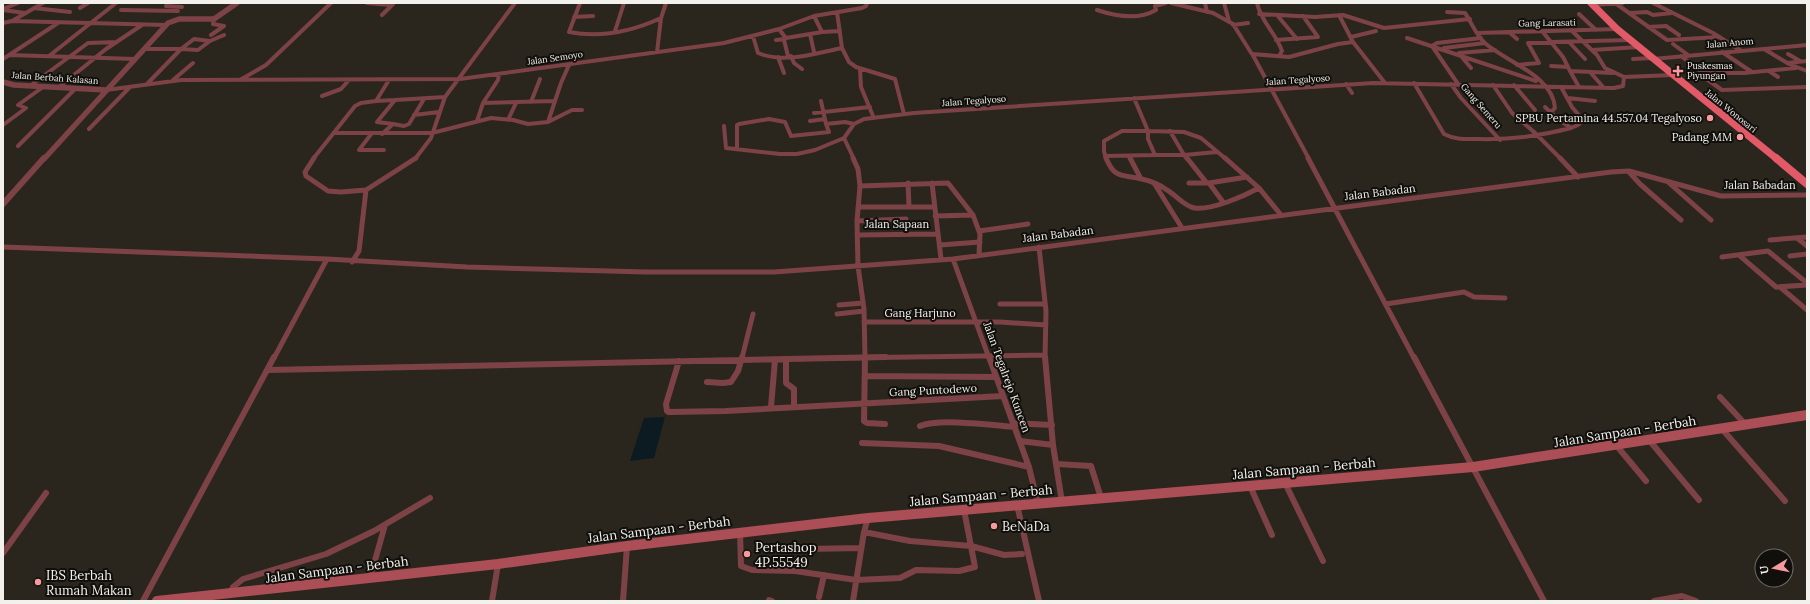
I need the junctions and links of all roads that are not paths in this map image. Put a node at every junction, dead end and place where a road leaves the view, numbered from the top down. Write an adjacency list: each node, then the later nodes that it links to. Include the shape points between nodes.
1 (18, 3): 26 (street)
2 (43, 3): 24 (street)
3 (88, 3): 25 (street)
4 (116, 3): 55 (street)
5 (168, 3): 29 (street, via 166,6 182,7)
6 (237, 3): 47 (street)
7 (331, 3): 152 (street, via 266,65)
8 (367, 3): 21 (street)
9 (515, 3): 149 (street)
10 (580, 3): 45 (street)
11 (624, 3): 63 (street)
12 (666, 3): 46 (street)
13 (1166, 3): 28 (street, via 1155,6 1154,12 1141,16 1109,14)
14 (1171, 3): 32 (street)
15 (1205, 3): 32 (street)
16 (1224, 3): 53 (street)
17 (1256, 3): 37 (street)
18 (1615, 3): 19 (street); 22 (street); 35 (street)
19 (1623, 3)
20 (1653, 3): 36 (street)
21 (392, 4): 39 (street)
22 (1592, 4): 60 (highway, Jalan Wonosari)
23 (866, 5): 31 (street, Jalan Semoyo)
24 (34, 8): 30 (street); 34 (street)
25 (80, 8)
26 (3, 10): 34 (street)
27 (121, 10): 29 (street)
28 (1097, 10)
29 (178, 11): 50 (street)
30 (70, 12)
31 (837, 12): 43 (street, Jalan Semoyo); 64 (street)
32 (1207, 12): 53 (street)
33 (1447, 12): 48 (street, via 1465,13)
34 (25, 13): 49 (street)
35 (1630, 13): 36 (street); 58 (street)
36 (1674, 13): 76 (street)
37 (1259, 14): 40 (street); 83 (street)
38 (1579, 14): 62 (street)
39 (382, 15)
40 (1277, 15): 44 (street); 80 (street)
41 (1339, 15): 44 (street); 48 (street, via 1384,28); 75 (street)
42 (593, 16): 45 (street)
43 (814, 16): 59 (street, Jalan Semoyo); 67 (street)
44 (1303, 16): 80 (street, via 1318,37)
45 (574, 17): 63 (street, via 569,32)
46 (661, 18): 63 (street, via 637,28); 106 (street)
47 (214, 19): 50 (street); 71 (street, via 213,24 224,26)
48 (1470, 19): 69 (street)
49 (12, 21): 51 (street); 52 (street)
50 (171, 21): 57 (street)
51 (3, 23)
52 (58, 23): 55 (street); 112 (street)
53 (1231, 23): 54 (street); 109 (street)
54 (1248, 23)
55 (89, 24): 56 (street); 117 (street)
56 (142, 25): 57 (street); 87 (street)
57 (166, 25): 99 (street)
58 (1648, 27): 73 (street, via 1666,26); 76 (street, via 1669,41)
59 (779, 29): 74 (street, Jalan Semoyo); 79 (street)
60 (1617, 29): 62 (street, Gang Larasati); 84 (highway, Jalan Wonosari)
61 (1572, 30): 62 (street, Gang Larasati); 66 (street, Gang Larasati); 91 (street)
62 (1596, 30)
63 (616, 31)
64 (840, 31): 67 (street); 102 (street)
65 (1376, 31): 75 (street)
66 (1542, 31): 68 (street, Gang Larasati); 89 (street)
67 (822, 32): 70 (street)
68 (1509, 32): 69 (street, Gang Larasati); 81 (street)
69 (1477, 33): 78 (street)
70 (810, 34): 79 (street); 107 (street)
71 (211, 35)
72 (224, 35): 85 (street)
73 (1678, 35)
74 (753, 36): 106 (street, Jalan Semoyo, via 724,43); 119 (street, via 760,54)
75 (1351, 37): 88 (street)
76 (1720, 37): 105 (street)
77 (1407, 38): 94 (street)
78 (1481, 38): 92 (street); 94 (street)
79 (785, 39): 82 (street); 114 (street)
80 (1297, 39): 83 (street)
81 (1517, 39)
82 (776, 40)
83 (1276, 40): 115 (street, via 1282,50)
84 (1630, 40): 86 (street); 96 (highway, Jalan Wonosari)
85 (210, 41): 100 (street, via 198,50); 100 (street, via 193,39)
86 (1607, 41): 91 (street); 101 (street)
87 (117, 42): 118 (street, via 90,42); 120 (street)
88 (1353, 42): 115 (street, via 1289,57); 157 (street)
89 (1552, 42): 90 (street); 131 (street, via 1528,43 1539,63); 137 (street)
90 (1568, 42): 91 (street); 124 (street)
91 (1584, 42): 104 (street)
92 (1485, 43): 97 (street); 103 (street)
93 (1673, 44): 113 (street)
94 (1432, 45): 97 (street); 110 (street); 162 (street)
95 (1807, 45): 98 (street, Jalan Anom)
96 (1639, 47): 101 (street); 121 (highway, Jalan Wonosari)
97 (1444, 48): 110 (street)
98 (1764, 48): 105 (street, Jalan Anom); 129 (street)
99 (145, 49): 100 (street); 123 (street)
100 (182, 49): 159 (street)
101 (1617, 49): 104 (street)
102 (843, 50): 107 (street); 136 (street, via 849,62)
103 (1495, 50): 110 (street); 131 (street)
104 (1592, 50): 143 (street)
105 (1740, 50): 108 (street, Jalan Anom)
106 (657, 52): 130 (street, Jalan Semoyo)
107 (814, 52): 114 (street)
108 (1722, 52): 113 (street, Jalan Anom); 140 (street)
109 (1252, 54): 115 (street); 176 (street)
110 (1460, 54): 133 (street); 155 (street)
111 (1788, 54): 126 (street)
112 (9, 55): 117 (street); 122 (street)
113 (1688, 55): 116 (street, Jalan Anom)
114 (790, 56): 119 (street); 135 (street)
115 (1280, 56)
116 (1681, 56): 121 (street, Jalan Anom); 144 (street)
117 (48, 57): 118 (street)
118 (70, 57): 120 (street); 164 (street)
119 (778, 57): 142 (street)
120 (94, 58): 123 (street); 168 (street)
121 (1653, 58): 125 (street, Jalan Anom); 147 (highway, Jalan Wonosari)
122 (3, 59)
123 (136, 59): 175 (street)
124 (1585, 59)
125 (1633, 59)
126 (1800, 62): 127 (street); 129 (street)
127 (1807, 62)
128 (193, 63): 151 (street)
129 (1787, 63): 134 (street)
130 (569, 64): 145 (street, Jalan Semoyo); 184 (street)
131 (1517, 65): 155 (street)
132 (1552, 66): 137 (street)
133 (1471, 68)
134 (1796, 68): 138 (street); 141 (street)
135 (802, 69)
136 (860, 69): 191 (street, via 861,87); 199 (street, via 895,79)
137 (1569, 69): 139 (street); 171 (street)
138 (1768, 71): 140 (street); 148 (street)
139 (1590, 72): 143 (street); 174 (street)
140 (1752, 72): 144 (street)
141 (1807, 72)
142 (784, 73)
143 (1613, 73): 146 (street)
144 (1703, 73): 172 (street, via 1701,74 1722,90)
145 (499, 74): 149 (street, Jalan Semoyo); 190 (street)
146 (1624, 76): 147 (street); 174 (street, Jalan Tegalyoso, via 1623,86)
147 (1674, 76): 240 (highway, Jalan Wonosari)
148 (1778, 77)
149 (457, 79): 154 (street, Jalan Semoyo); 179 (street)
150 (540, 79): 189 (street)
151 (173, 80): 152 (street, Jalan Semoyo); 159 (street, Jalan Semoyo)
152 (240, 80): 153 (street, Jalan Semoyo)
153 (349, 80): 154 (street, Jalan Semoyo); 178 (street, via 341,89)
154 (389, 80): 187 (street)
155 (1539, 81): 166 (street)
156 (3, 82): 164 (street, Jalan Berbah Kalasan)
157 (1385, 83): 158 (street, Jalan Tegalyoso); 160 (street, Jalan Tegalyoso)
158 (1414, 83): 161 (street, Jalan Tegalyoso); 221 (street, via 1444,134 1458,138)
159 (146, 84): 169 (street, Jalan Semoyo)
160 (1346, 84): 176 (street, Jalan Tegalyoso); 177 (street)
161 (1451, 84): 162 (street, Jalan Tegalyoso); 221 (street, Gang Semeru)
162 (1458, 84): 163 (street, Jalan Tegalyoso)
163 (1493, 85): 165 (street, Jalan Tegalyoso); 219 (street, via 1512,113)
164 (30, 86): 167 (street, Jalan Berbah Kalasan)
165 (1514, 86): 166 (street, Jalan Tegalyoso); 194 (street)
166 (1547, 86): 170 (street, Jalan Tegalyoso); 198 (street, via 1556,102)
167 (43, 87): 168 (street, Jalan Berbah Kalasan); 209 (street, via 18,105 26,108)
168 (59, 87): 173 (street, Jalan Berbah Kalasan)
169 (130, 87): 175 (street, Jalan Semoyo); 212 (street)
170 (1561, 87): 171 (street, Jalan Tegalyoso); 181 (street)
171 (1579, 87): 174 (street, Jalan Tegalyoso)
172 (1807, 87)
173 (76, 88): 175 (street, Jalan Berbah Kalasan); 222 (street)
174 (1604, 88)
175 (106, 90): 246 (street)
176 (1272, 90): 180 (street, Jalan Tegalyoso); 250 (street)
177 (1352, 93)
178 (322, 96)
179 (445, 97): 182 (street); 196 (street)
180 (1134, 98): 199 (street, Jalan Tegalyoso); 213 (street)
181 (1568, 98): 186 (street); 211 (street, via 1583,120)
182 (424, 99): 183 (street); 200 (street)
183 (395, 100): 187 (street); 207 (street, via 377,122)
184 (554, 101): 189 (street); 206 (street)
185 (821, 101): 195 (street)
186 (1595, 101)
187 (376, 102): 215 (street, via 358,104)
188 (516, 102): 189 (street); 190 (street); 202 (street)
189 (531, 102)
190 (484, 103): 203 (street)
191 (870, 107): 195 (street); 201 (street)
192 (1545, 107): 198 (street)
193 (582, 110): 206 (street, via 572,110)
194 (1535, 110)
195 (823, 111): 197 (street); 205 (street)
196 (439, 112): 200 (street); 218 (street)
197 (814, 112)
198 (1551, 112): 211 (street)
199 (904, 114): 201 (street, Jalan Tegalyoso)
200 (414, 115): 207 (street, via 407,125)
201 (874, 116): 208 (street, Jalan Tegalyoso)
202 (508, 120): 203 (street, via 491,118); 206 (street, via 528,124)
203 (477, 121): 218 (street)
204 (810, 121): 205 (street)
205 (826, 121): 208 (street); 223 (street, via 829,132 795,136 789,134 785,122 774,119 740,124)
206 (548, 122)
207 (393, 124): 217 (street)
208 (854, 124): 220 (street)
209 (3, 125)
210 (724, 126): 223 (street, via 726,148)
211 (1571, 128): 219 (street)
212 (89, 129)
213 (1148, 131): 214 (street); 226 (street, via 1148,139); 228 (street, via 1122,131 1107,138 1102,147)
214 (1170, 131): 225 (street, via 1191,133); 227 (street)
215 (334, 133): 216 (street); 243 (street, via 306,172 306,176 328,191)
216 (372, 133): 217 (street); 224 (street, via 359,150)
217 (382, 134): 218 (street)
218 (432, 134): 243 (street, via 429,142 412,163)
219 (1538, 136): 221 (street); 232 (street)
220 (844, 138): 223 (street, via 796,155); 241 (street, via 858,169)
221 (1500, 140)
222 (18, 146)
223 (737, 147)
224 (384, 150)
225 (1217, 152): 227 (street); 231 (street)
226 (1155, 155): 227 (street); 229 (street)
227 (1184, 155): 239 (street)
228 (1105, 156): 229 (street); 233 (street, via 1119,176)
229 (1129, 156): 233 (street)
230 (1628, 172): 232 (street, Jalan Babadan); 234 (street, Jalan Babadan); 255 (street)
231 (1247, 177): 239 (street); 242 (street)
232 (1578, 177): 250 (street, Jalan Babadan)
233 (1141, 179): 237 (street)
234 (1667, 181): 244 (street, Jalan Babadan, via 1722,196); 256 (street)
235 (932, 182): 236 (street); 248 (street); 251 (street, via 949,183)
236 (908, 183): 241 (street); 247 (street)
237 (1154, 183): 245 (street, via 1194,208); 259 (street)
238 (1190, 183): 239 (street)
239 (1208, 183): 245 (street)
240 (1807, 184)
241 (860, 186): 249 (street)
242 (1259, 188): 245 (street); 252 (street)
243 (366, 190): 279 (street, via 361,239 358,254)
244 (1807, 195)
245 (1223, 202)
246 (3, 204)
247 (909, 206): 248 (street); 249 (street)
248 (934, 206): 253 (street)
249 (858, 207): 257 (street)
250 (1335, 208): 252 (street, Jalan Babadan); 287 (street)
251 (973, 215): 253 (street); 260 (street)
252 (1281, 215): 259 (street, Jalan Babadan)
253 (936, 216): 261 (street)
254 (906, 219): 257 (street)
255 (1681, 220)
256 (1711, 220)
257 (857, 221): 262 (street)
258 (1028, 224): 260 (street)
259 (1182, 228): 270 (street, Jalan Babadan)
260 (979, 231): 266 (street)
261 (938, 234): 262 (street, Jalan Sapaan); 267 (street)
262 (858, 235): 280 (street)
263 (1807, 237): 264 (street)
264 (1797, 238): 265 (street); 268 (street)
265 (1770, 240)
266 (980, 242): 267 (street); 272 (street)
267 (940, 245): 277 (street)
268 (1807, 246)
269 (3, 247): 276 (street, Jalan Babadan)
270 (1039, 247): 272 (street, Jalan Babadan); 286 (street)
271 (1807, 254): 274 (street)
272 (979, 255): 278 (street, Jalan Babadan)
273 (1739, 255): 275 (street); 281 (street, via 1768,251); 282 (street, via 1776,287)
274 (1790, 256)
275 (1722, 257)
276 (327, 259): 279 (street, Jalan Babadan); 303 (street)
277 (941, 259): 278 (street, Jalan Babadan); 280 (street, Jalan Babadan)
278 (953, 259): 294 (street, Jalan Tegalrejo Kuncen)
279 (352, 262): 280 (street, Jalan Babadan, via 740,273)
280 (858, 266): 284 (street)
281 (1807, 284): 282 (street)
282 (1780, 287): 289 (street)
283 (1505, 298): 287 (street, via 1474,297 1464,292)
284 (863, 303): 288 (street); 290 (street)
285 (1000, 304): 286 (street)
286 (1045, 304): 295 (street)
287 (1386, 304): 326 (street)
288 (839, 305)
289 (1807, 310)
290 (864, 311): 292 (street); 293 (street)
291 (753, 314): 300 (street)
292 (837, 314)
293 (864, 322): 294 (street, Gang Harjuno); 298 (street)
294 (977, 322): 295 (street, Gang Harjuno); 297 (street, Jalan Tegalrejo Kuncen)
295 (1046, 325): 296 (street)
296 (1045, 355): 297 (street); 316 (street)
297 (989, 356): 298 (street); 305 (street, Jalan Tegalrejo Kuncen)
298 (865, 357): 299 (street); 304 (street)
299 (786, 359): 301 (street); 310 (street, via 786,383 794,389)
300 (742, 360): 301 (street); 302 (street); 306 (street, via 735,379 731,382)
301 (775, 360): 311 (street)
302 (679, 361): 303 (street); 311 (street, Gang Puntodewo, via 666,404 667,411)
303 (268, 370): 357 (street)
304 (865, 376): 305 (street); 309 (street)
305 (996, 377): 307 (street, Jalan Tegalrejo Kuncen)
306 (707, 382)
307 (1003, 396): 309 (street, Gang Puntodewo); 315 (street, Jalan Tegalrejo Kuncen)
308 (1720, 397): 314 (street)
309 (865, 403): 310 (street, Gang Puntodewo); 313 (street, via 866,423)
310 (794, 407): 311 (street, Gang Puntodewo)
311 (770, 408)
312 (1807, 415): 314 (main road, Jalan Sampaan - Berbah)
313 (886, 424)
314 (1745, 424): 318 (main road, Jalan Sampaan - Berbah)
315 (1013, 425): 316 (street); 317 (street, via 927,423); 320 (street, Jalan Tegalrejo Kuncen)
316 (1052, 425): 322 (street)
317 (920, 426)
318 (1722, 429): 319 (main road, Jalan Sampaan - Berbah); 334 (street)
319 (1650, 440): 323 (main road, Jalan Sampaan - Berbah); 333 (street)
320 (1020, 441): 322 (street); 325 (street, Jalan Tegalrejo Kuncen)
321 (862, 443): 325 (street, via 940,446)
322 (1054, 445): 324 (street)
323 (1616, 446): 326 (main road, Jalan Sampaan - Berbah); 327 (street)
324 (1057, 464): 332 (street, via 1091,466); 335 (street)
325 (1029, 467): 336 (street, Jalan Tegalrejo Kuncen)
326 (1473, 467): 328 (main road, Jalan Sampaan - Berbah); 363 (street)
327 (1646, 481)
328 (1285, 483): 329 (main road, Jalan Sampaan - Berbah); 350 (street)
329 (1250, 486): 332 (main road, Jalan Sampaan - Berbah); 343 (street)
330 (46, 493): 348 (street)
331 (430, 498): 340 (street)
332 (1100, 498): 335 (main road, Jalan Sampaan - Berbah)
333 (1699, 500)
334 (1785, 501)
335 (1062, 502): 336 (main road, Jalan Sampaan - Berbah)
336 (1038, 504): 338 (main road, Jalan Sampaan - Berbah)
337 (1018, 509): 362 (street)
338 (964, 510): 339 (main road, Jalan Sampaan - Berbah); 345 (street)
339 (868, 518): 341 (main road, Jalan Sampaan - Berbah); 342 (street)
340 (385, 525): 353 (street); 355 (street, via 320,557 243,579)
341 (740, 532): 344 (main road, Jalan Sampaan - Berbah); 352 (street, via 742,566 752,570)
342 (864, 532): 345 (street, via 910,541); 346 (street)
343 (1272, 535)
344 (627, 546): 351 (main road, Jalan Sampaan - Berbah); 360 (street)
345 (971, 546): 349 (street, via 995,554); 354 (street, via 975,565 973,568 959,571 916,570 900,578)
346 (861, 548): 347 (street); 354 (street)
347 (806, 550)
348 (3, 553)
349 (1022, 554)
350 (1323, 561)
351 (498, 564): 353 (main road, Jalan Sampaan - Berbah); 359 (street)
352 (824, 575): 354 (street); 356 (street)
353 (370, 578): 355 (main road, Jalan Sampaan - Berbah)
354 (856, 580): 361 (street)
355 (224, 597): 358 (main road, Jalan Sampaan - Berbah)
356 (819, 597)
357 (143, 601)
358 (157, 601)
359 (492, 601)
360 (623, 601)
361 (853, 601)
362 (1039, 601)
363 (1544, 601)
364 (1654, 601): 365 (street, via 1684,597)
365 (1696, 601)

